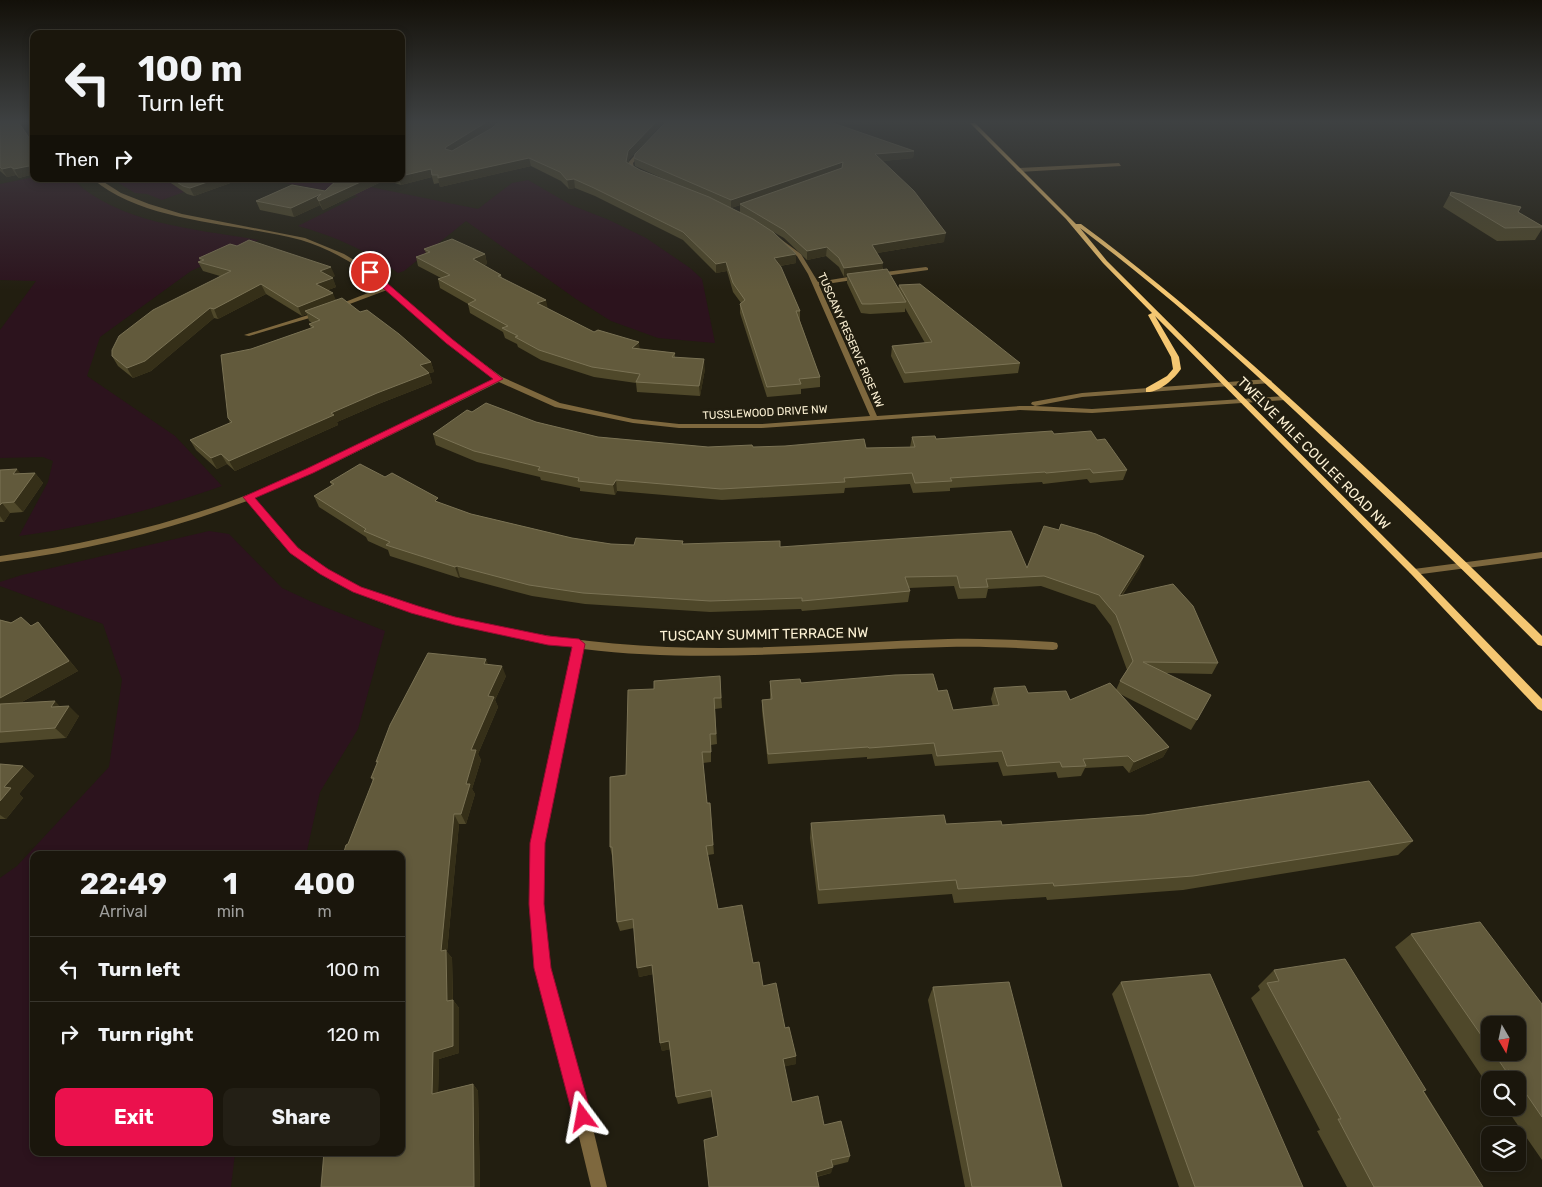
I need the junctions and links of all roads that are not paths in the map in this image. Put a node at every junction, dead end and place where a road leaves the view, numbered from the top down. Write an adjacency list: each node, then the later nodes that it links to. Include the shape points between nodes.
1 (1028, 178): 3 (street, TWELVE MILE COULEE ROAD NW)
2 (101, 182): 9 (street, TUSSLEWOOD DRIVE NW, via 119,194 164,210 303,239 342,255 370,272)
3 (1068, 218): 10 (street, TWELVE MILE COULEE ROAD NW); 13 (street, TWELVE MILE COULEE ROAD NW, via 1129,261)
4 (768, 232): 8 (street, TUSCANY RESERVE RISE NW, via 799,255)
5 (926, 269): 6 (street)
6 (873, 275)
7 (864, 276): 8 (street)
8 (815, 284): 19 (street, TUSCANY RESERVE RISE NW)
9 (387, 288): 11 (street, via 296,322); 12 (street, TUSSLEWOOD DRIVE NW)
10 (1141, 299): 14 (street, TWELVE MILE COULEE ROAD NW); 15 (street, via 1173,352 1176,369 1170,378)
11 (248, 335)
12 (499, 379): 19 (street, TUSSLEWOOD DRIVE NW, via 558,405 633,421 678,426 762,426); 20 (street)
13 (1268, 381): 14 (street, TUSSLEWOOD DRIVE NW); 16 (street, TWELVE MILE COULEE ROAD NW)
14 (1226, 385): 15 (street, TUSSLEWOOD DRIVE NW); 17 (street, TWELVE MILE COULEE ROAD NW)
15 (1149, 390): 18 (street, TUSSLEWOOD DRIVE NW, via 1082,395)
16 (1286, 398): 17 (street, TUSSLEWOOD DRIVE NW); 23 (street, TWELVE MILE COULEE ROAD NW)
17 (1243, 402): 18 (street, TUSSLEWOOD DRIVE NW, via 1092,411); 24 (street, TWELVE MILE COULEE ROAD NW)
18 (1020, 408): 19 (street, TUSSLEWOOD DRIVE NW)
19 (874, 417)
20 (248, 497): 22 (street, via 102,542); 26 (street, TUSCANY SUMMIT TERRACE NW, via 294,551 357,590 455,621)
21 (1542, 555): 23 (street)
22 (0, 559)
23 (1465, 565): 24 (street); 25 (street, TWELVE MILE COULEE ROAD NW)
24 (1414, 572): 28 (street, TWELVE MILE COULEE ROAD NW)
25 (1542, 642)
26 (579, 644): 27 (street, TUSCANY SUMMIT TERRACE NW, via 688,652 947,643); 29 (street, via 538,843 536,904 542,968)
27 (1053, 646)
28 (1542, 706)
29 (599, 1187)

